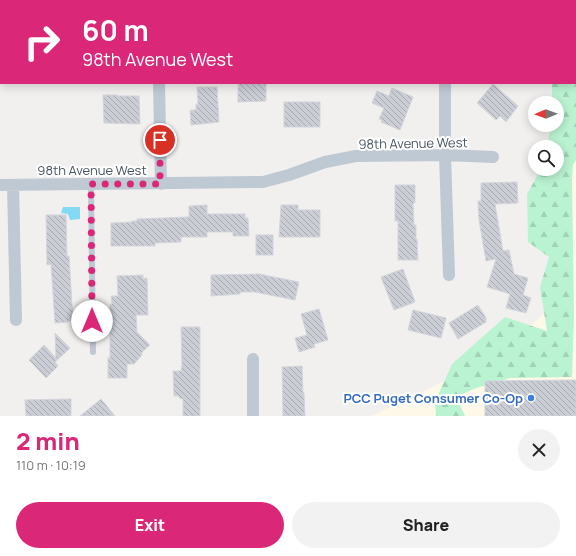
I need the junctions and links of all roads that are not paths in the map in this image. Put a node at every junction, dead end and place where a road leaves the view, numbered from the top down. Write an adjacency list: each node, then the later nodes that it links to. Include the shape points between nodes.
1 (159, 84): 6 (street)
2 (445, 84): 3 (street)
3 (445, 155): 4 (street, 98th Avenue West); 6 (street, 98th Avenue West, via 356,156 325,162 264,182); 9 (street)
4 (493, 157)
5 (91, 184): 6 (street, 98th Avenue West); 8 (street, 98th Avenue West); 11 (lane)
6 (160, 184)
7 (0, 185): 8 (street, 98th Avenue West)
8 (13, 185): 10 (street)
9 (449, 275)
10 (16, 320)
11 (93, 352)
12 (253, 359): 13 (street)
13 (253, 416)

